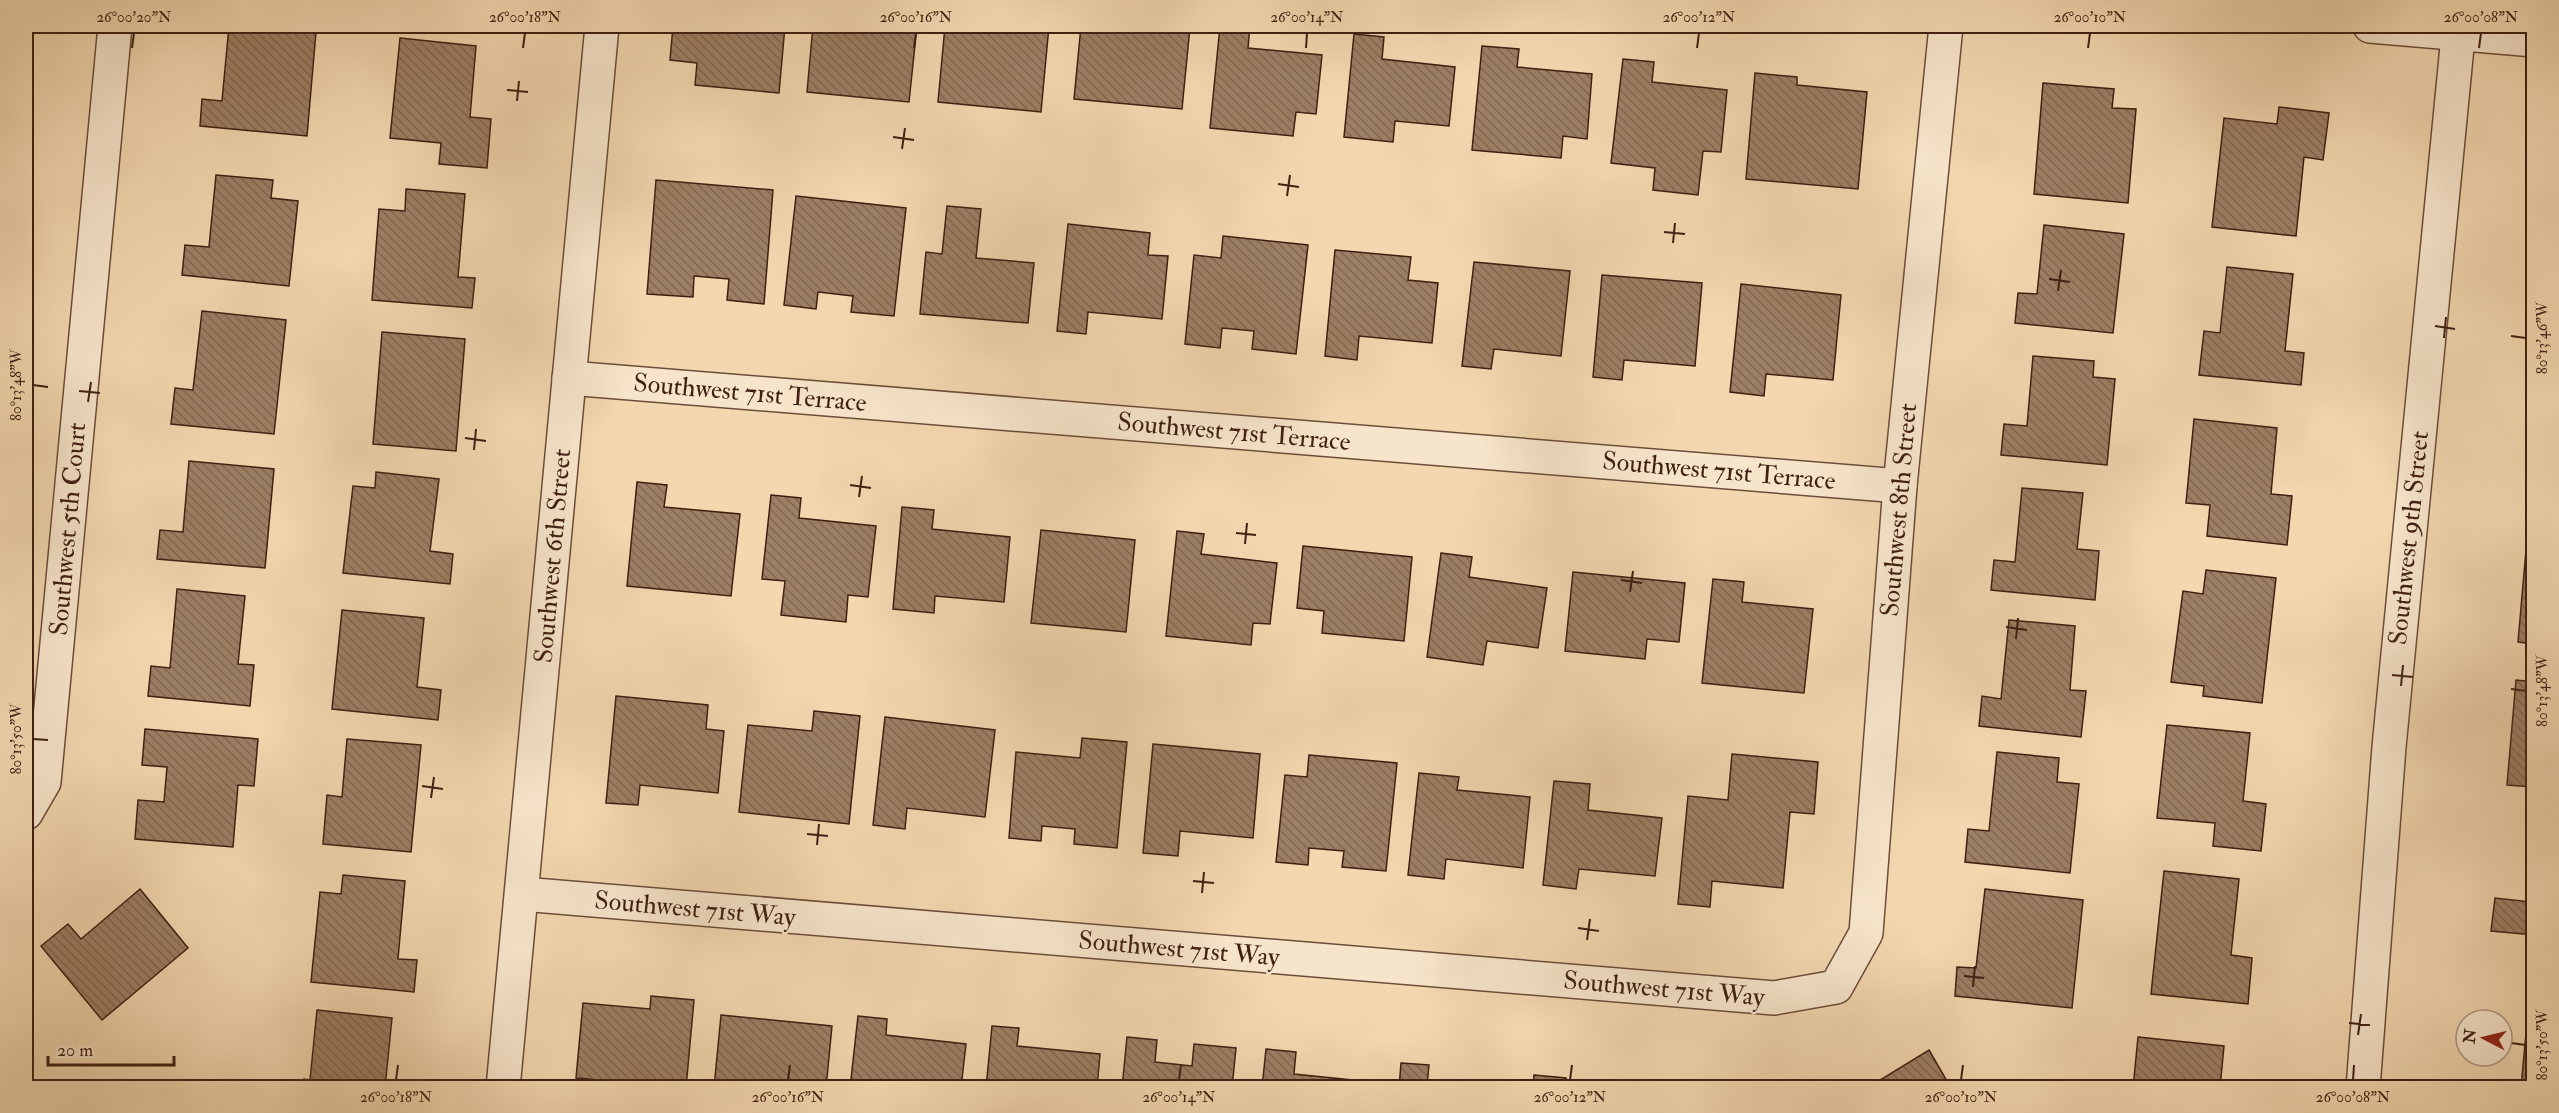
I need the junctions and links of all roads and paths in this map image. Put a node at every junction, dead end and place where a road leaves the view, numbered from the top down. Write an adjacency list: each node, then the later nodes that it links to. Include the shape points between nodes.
1 (115, 26): 9 (street, Southwest 5th Court, via 44,782)
2 (602, 26): 7 (street, Southwest 6th Street)
3 (1946, 26): 8 (street, Southwest 8th Street)
4 (2370, 26): 5 (street)
5 (2459, 30): 6 (street); 13 (street, Southwest 9th Street, via 2389,747)
6 (2534, 40)
7 (568, 378): 8 (street, Southwest 71st Terrace); 10 (street, Southwest 6th Street)
8 (1900, 486): 11 (street, Southwest 8th Street, via 1866,933)
9 (26, 813)
10 (522, 894): 11 (street, Southwest 71st Way, via 1774,998); 12 (street, Southwest 6th Street)
11 (1836, 987)
12 (504, 1088)
13 (2362, 1088)

